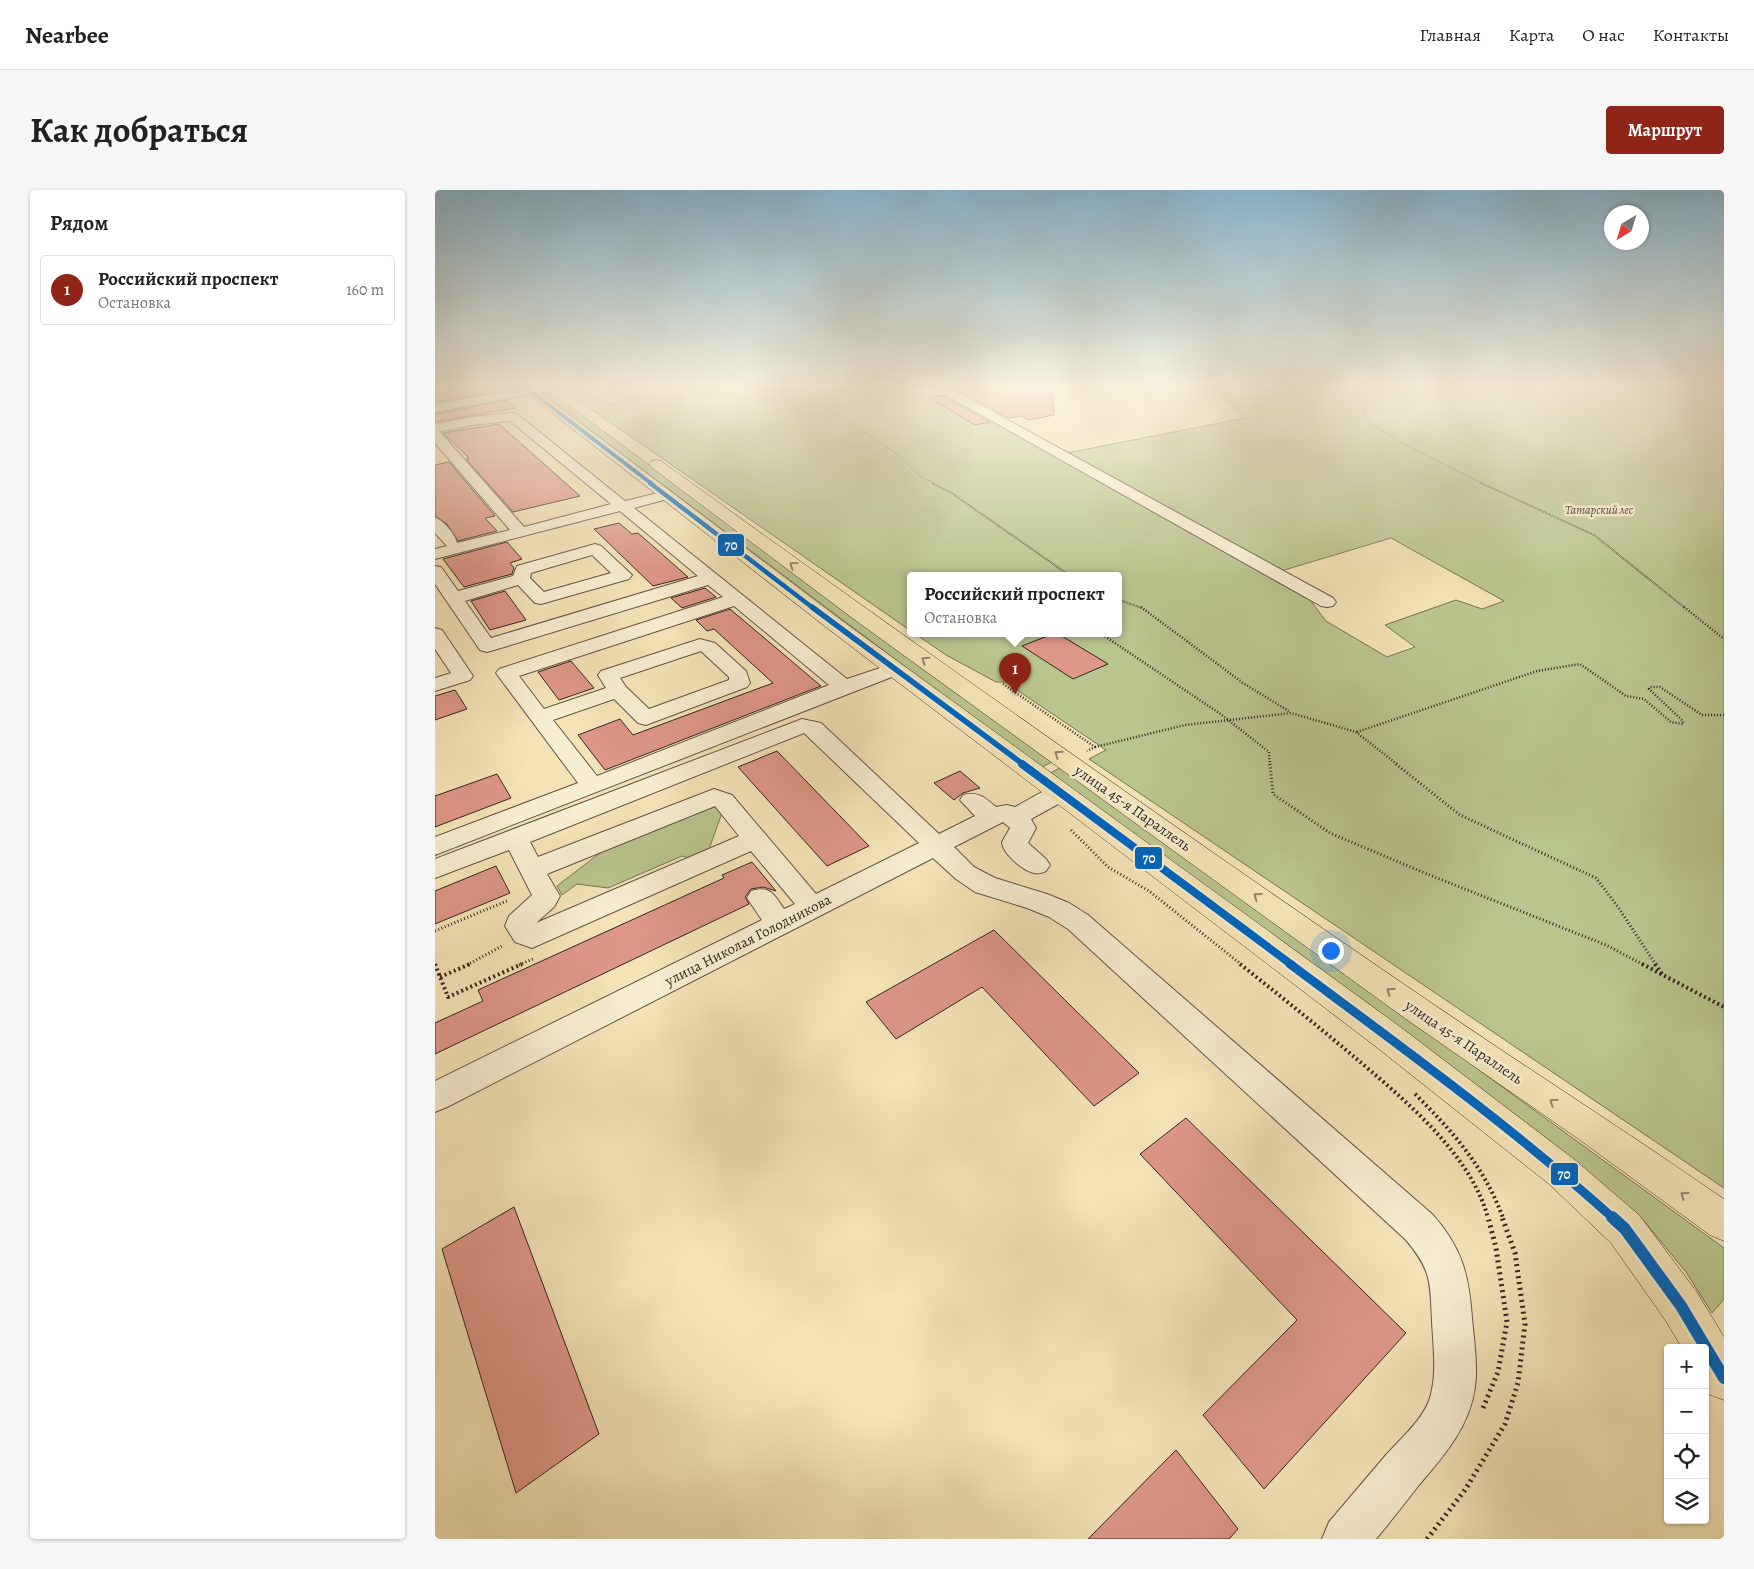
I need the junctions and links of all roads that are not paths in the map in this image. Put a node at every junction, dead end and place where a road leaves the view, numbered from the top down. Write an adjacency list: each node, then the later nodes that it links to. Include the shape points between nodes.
1 (447, 449): 8 (street)
2 (552, 449): 7 (street)
3 (607, 449): 6 (main road, улица 45-я Параллель)
4 (637, 449): 39 (main road, улица 45-я Параллель, one-way to 4, via 1417,1010 862,616)
5 (1052, 449): 17 (street)
6 (666, 495): 7 (street); 20 (main road, улица 45-я Параллель)
7 (629, 511): 8 (street); 10 (street); 12 (street)
8 (519, 531): 9 (street)
9 (435, 554)
10 (435, 566)
11 (435, 571): 15 (street)
12 (711, 578): 16 (street); 18 (street)
13 (521, 579): 14 (street, via 541,599); 14 (street, via 523,570 595,549 623,574); 15 (street)
14 (600, 581): 18 (street)
15 (454, 598): 18 (street, via 487,646)
16 (737, 599): 22 (street); 24 (street, via 506,673)
17 (1327, 602)
18 (623, 605)
19 (437, 639): 21 (street, via 463,676)
20 (895, 669): 22 (street); 26 (main road, улица 45-я Параллель)
21 (435, 685)
22 (844, 687): 25 (street)
23 (618, 691): 23 (street, via 608,675 700,645 708,647 739,675 739,683 646,718); 24 (street)
24 (540, 717): 25 (street)
25 (593, 786): 31 (street)
26 (1050, 799): 27 (street, улица Николая Голодникова); 40 (main road, улица 45-я Параллель, via 1387,1036 1562,1172 1625,1229 1681,1306)
27 (993, 812): 30 (street, улица Николая Голодникова); 32 (street, via 1023,825 1015,846)
28 (515, 838): 30 (street, via 802,726 813,728); 33 (street); 34 (street)
29 (755, 839): 34 (street, via 723,800 713,797); 34 (street, via 539,935 527,937 519,923 546,896); 36 (street)
30 (936, 845): 36 (street, улица Николая Голодникова); 41 (street, via 974,880 1037,901 1078,922 1435,1245 1446,1265 1451,1289 1453,1392 1448,1410 1436,1430)
31 (435, 846)
32 (1037, 865)
33 (435, 869)
34 (537, 878)
35 (761, 898): 37 (street)
36 (812, 907): 37 (street, улица Николая Голодникова)
37 (780, 924): 38 (street, улица Николая Голодникова)
38 (435, 1097)
39 (1724, 1222)
40 (1724, 1378)
41 (1346, 1539)

